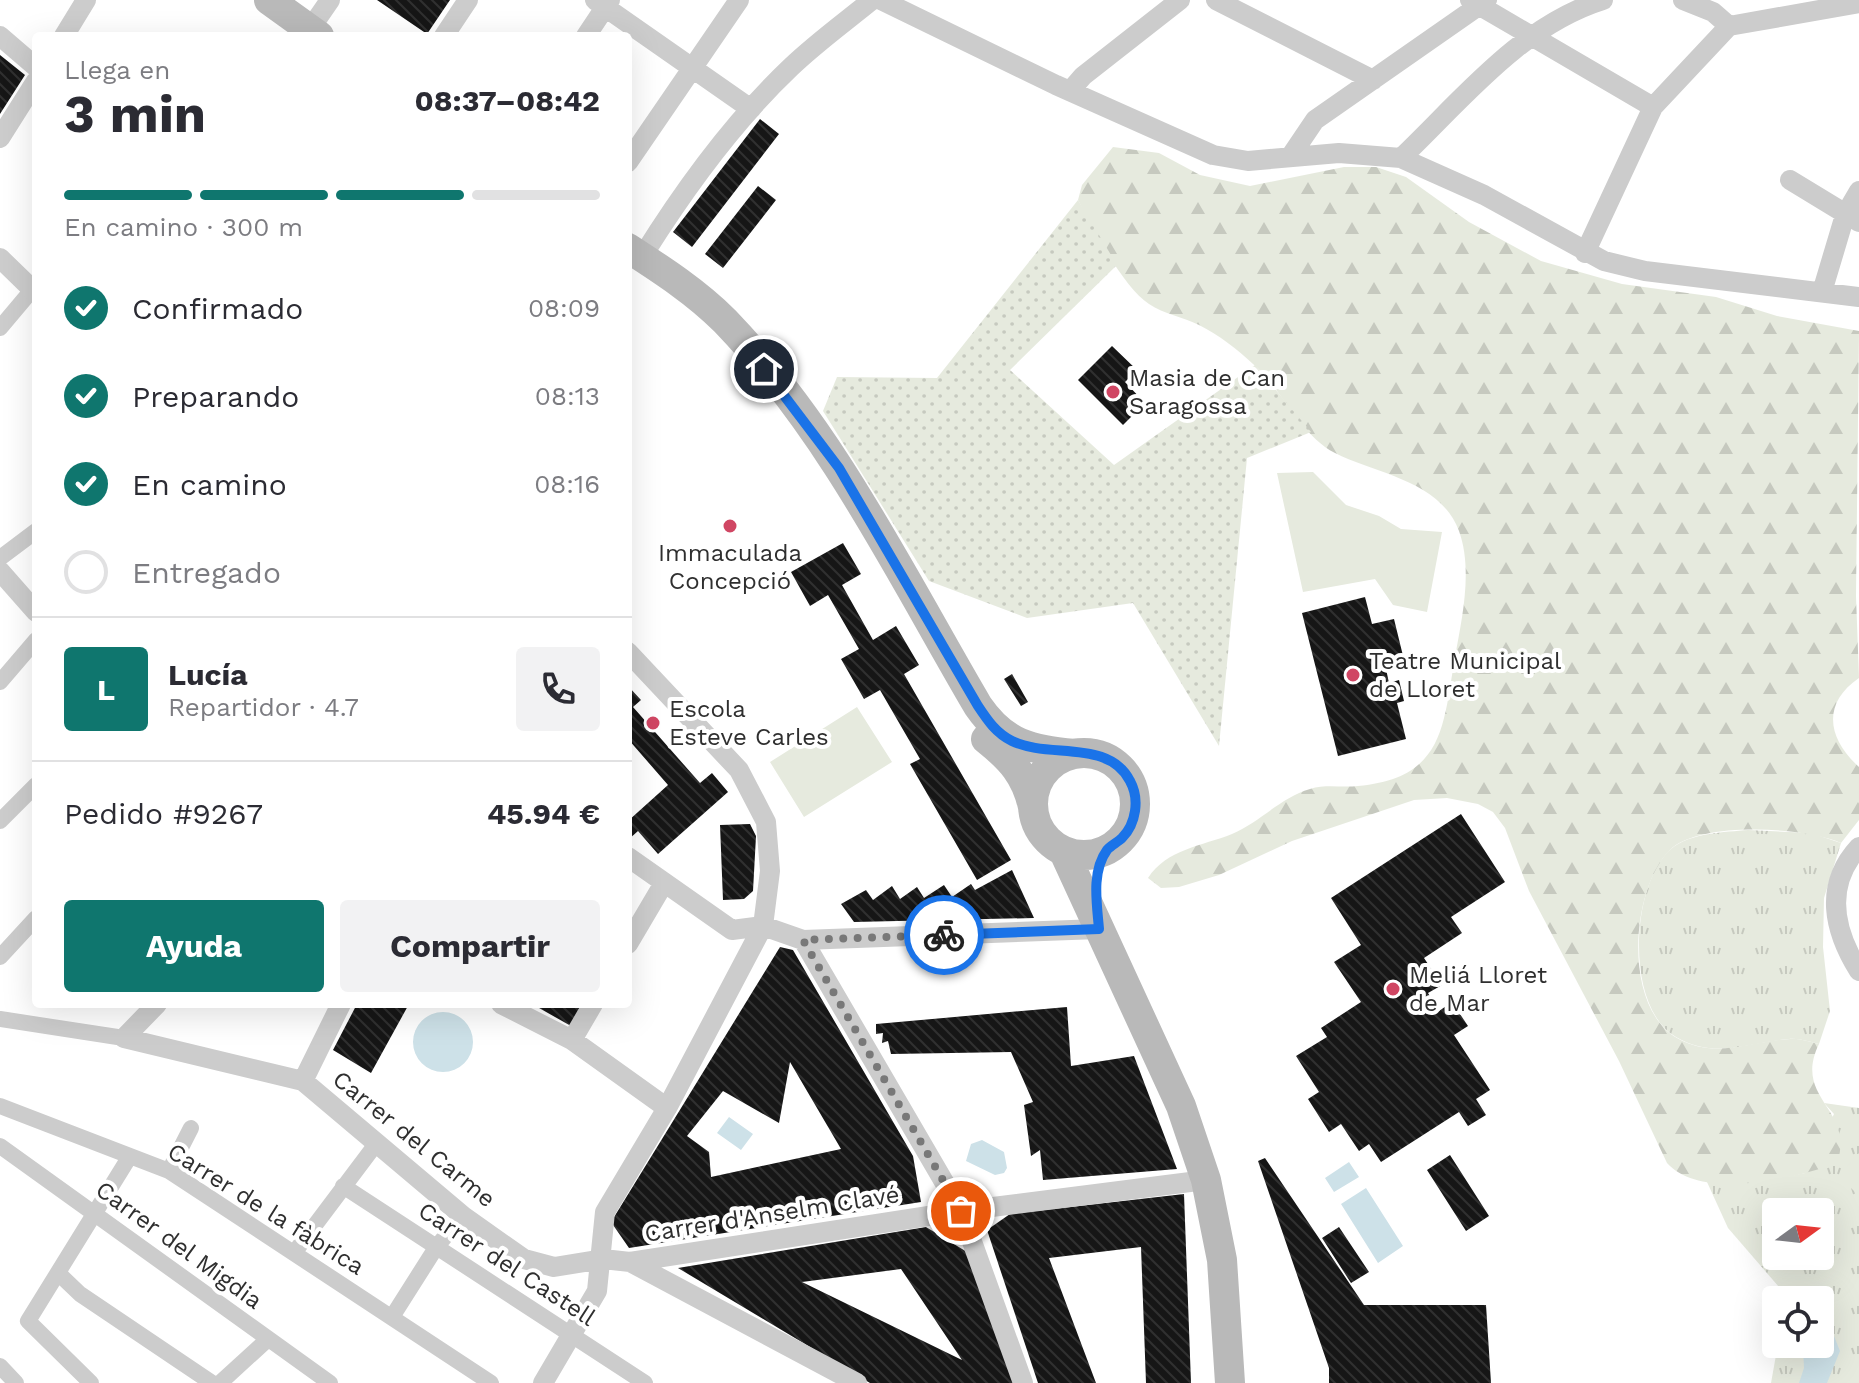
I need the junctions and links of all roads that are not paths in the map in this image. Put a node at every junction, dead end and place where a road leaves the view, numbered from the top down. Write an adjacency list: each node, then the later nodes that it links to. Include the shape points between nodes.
1 (86, 0): 16 (street)
2 (269, 0): 17 (main road)
3 (330, 0): 18 (street)
4 (468, 0): 19 (street)
5 (739, 0): 24 (street)
6 (872, 0): 29 (street, via 791,66)
7 (881, 0): 27 (street)
8 (1180, 0): 27 (street)
9 (1216, 0): 25 (street)
10 (1603, 0): 22 (street, via 1570,11)
11 (1683, 0): 15 (street, via 1713,12)
12 (1479, 2): 22 (street); 25 (street)
13 (603, 3): 20 (street); 24 (street)
14 (1859, 3): 15 (street)
15 (1729, 26): 28 (street)
16 (66, 32)
17 (314, 32)
18 (315, 32)
19 (447, 32)
20 (588, 32)
21 (0, 36): 23 (street)
22 (1530, 36): 28 (street); 33 (street)
23 (32, 64)
24 (692, 68): 29 (street); 31 (street)
25 (1373, 80): 32 (street, via 1315,120)
26 (32, 87): 30 (street)
27 (1070, 91): 32 (street, via 1224,158)
28 (1653, 107): 38 (street)
29 (751, 109): 37 (street, via 672,211)
30 (0, 138)
31 (632, 156)
32 (1290, 157): 33 (street, via 1339,153)
33 (1401, 158): 38 (street, via 1484,195)
34 (1790, 180): 36 (street)
35 (1859, 191): 36 (street)
36 (1852, 218): 41 (street)
37 (633, 251): 52 (main road, via 726,322 806,420 995,730 1027,746); 54 (main road, via 723,341 809,451 973,725 1023,776)
38 (1585, 253): 41 (street, via 1645,271)
39 (0, 258): 40 (street)
40 (32, 290)
41 (1822, 292): 43 (street)
42 (32, 294): 44 (street)
43 (1859, 297)
44 (0, 328)
45 (32, 534): 46 (street)
46 (0, 558)
47 (0, 571): 48 (street)
48 (32, 607)
49 (32, 645): 51 (street)
50 (632, 656): 62 (street, via 739,770 766,822 770,871)
51 (0, 682)
52 (1075, 754): 54 (main road, via 1048,769); 57 (main road, via 1116,763 1134,791 1128,832)
53 (32, 789): 55 (street)
54 (1033, 807): 58 (main road, via 1042,834)
55 (0, 821)
56 (1859, 847): 68 (street, via 1839,880 1834,914 1842,944)
57 (1107, 850): 58 (main road, via 1093,855); 63 (main road, via 1096,884)
58 (1064, 852): 63 (main road)
59 (632, 860): 60 (street)
60 (664, 883): 62 (street, via 732,930); 64 (street)
61 (32, 922): 67 (street)
62 (763, 926): 65 (street); 78 (street)
63 (1099, 929): 65 (street); 66 (main road)
64 (632, 937)
65 (803, 940): 86 (street)
66 (1114, 956): 84 (main road, via 1181,1106); 110 (main road, via 1175,1056 1213,1151 1235,1243)
67 (0, 957)
68 (1859, 971)
69 (153, 1008): 74 (street)
70 (339, 1008): 76 (street)
71 (509, 1008): 75 (street)
72 (591, 1008): 75 (street)
73 (0, 1019): 74 (street, Carrer del Carme)
74 (124, 1038): 76 (street, Carrer del Carme)
75 (572, 1040): 78 (street)
76 (303, 1081): 80 (street, Carrer del Carme)
77 (0, 1106): 82 (street, Carrer de la fàbrica)
78 (667, 1108): 91 (street, via 605,1212)
79 (191, 1128): 83 (street)
80 (376, 1144): 85 (street); 88 (street, Carrer del Carme)
81 (0, 1146): 87 (street, Carrer del Migdia)
82 (130, 1156): 83 (street, Carrer de la fàbrica); 87 (street)
83 (169, 1171): 90 (street, Carrer de la fàbrica)
84 (1206, 1180): 86 (street, Carrer d'Anselm Clavé); 109 (main road, via 1222,1260)
85 (343, 1186): 89 (street, Carrer del Castell); 90 (street)
86 (961, 1211): 92 (street, Carrer d'Anselm Clavé); 108 (street)
87 (95, 1214): 93 (street); 96 (street, Carrer del Migdia)
88 (463, 1216): 89 (street); 91 (street, Carrer del Carme, via 524,1259 554,1267)
89 (437, 1246): 94 (street); 95 (street, Carrer del Castell)
90 (294, 1253): 94 (street, Carrer de la fàbrica)
91 (603, 1259): 92 (street); 95 (street, via 597,1291)
92 (630, 1262): 98 (street)
93 (58, 1273): 100 (street, via 28,1321); 101 (street, via 80,1294)
94 (392, 1317): 104 (street, Carrer de la fàbrica)
95 (571, 1334): 105 (street); 106 (street, Carrer del Castell)
96 (268, 1339): 102 (street); 103 (street, Carrer del Migdia)
97 (0, 1366): 99 (street)
98 (829, 1376): 107 (street)
99 (16, 1383)
100 (91, 1383)
101 (212, 1383)
102 (220, 1383)
103 (330, 1383)
104 (491, 1383)
105 (543, 1383)
106 (645, 1383)
107 (857, 1383)
108 (1023, 1383)
109 (1230, 1383)
110 (1244, 1383)

